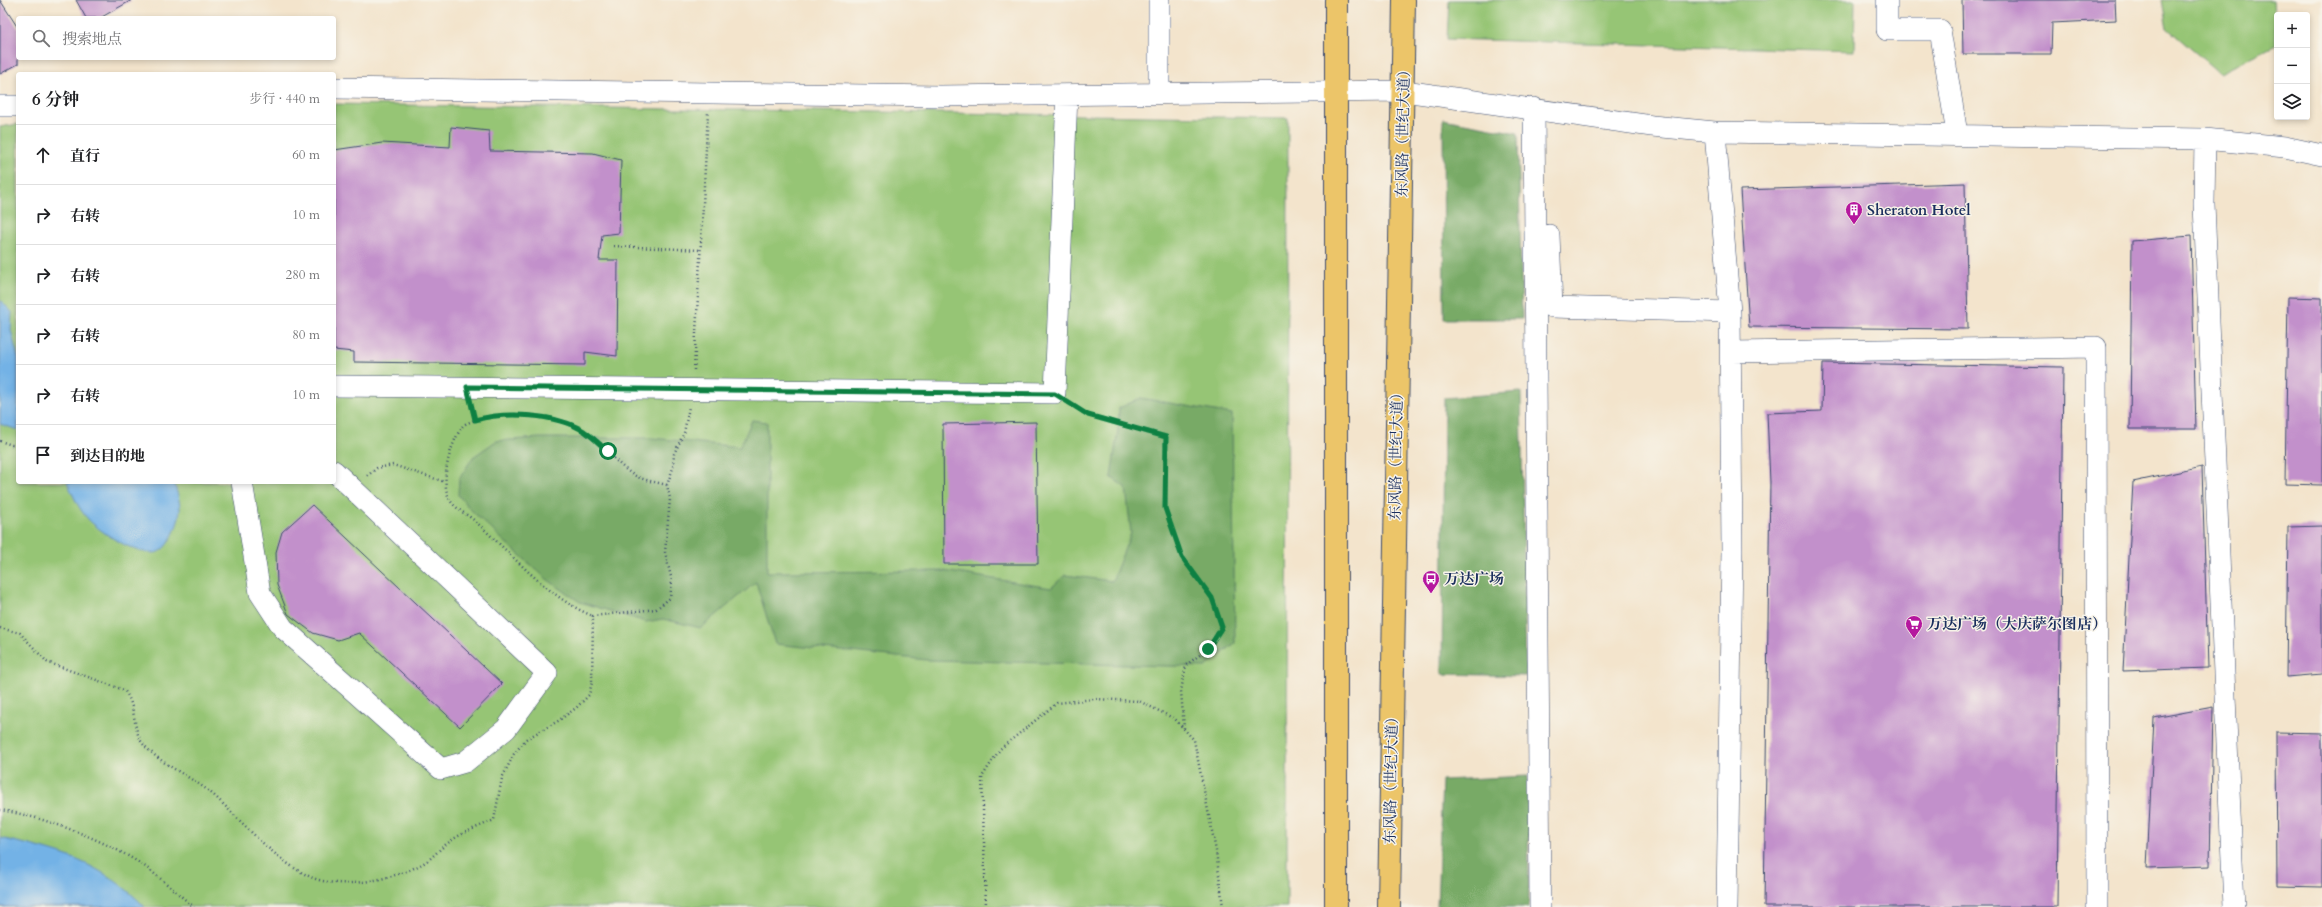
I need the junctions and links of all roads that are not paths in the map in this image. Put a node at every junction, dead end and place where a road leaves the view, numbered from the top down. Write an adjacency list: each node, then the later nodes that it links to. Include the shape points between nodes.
1 (1159, 0): 8 (street)
2 (1336, 0): 6 (highway)
3 (1404, 0): 7 (highway, 东风路（世纪大道）)
4 (1887, 0): 14 (street, via 1886,30 1940,30)
5 (336, 88): 9 (street, via 940,96)
6 (1334, 91): 7 (street); 8 (street); 22 (highway)
7 (1404, 91): 12 (street); 23 (highway, 东风路（世纪大道）)
8 (1159, 93): 9 (street)
9 (1067, 94): 19 (street, via 1055,394)
10 (0, 106): 11 (street)
11 (16, 106)
12 (1539, 109): 13 (street, via 1652,126); 17 (street, via 1552,307); 24 (street)
13 (1715, 132): 14 (street); 17 (street)
14 (1957, 134): 15 (street)
15 (2205, 139): 16 (street, via 2285,147); 27 (street, via 2204,212)
16 (2322, 155)
17 (1730, 312): 18 (street)
18 (1731, 352): 25 (street, via 1732,550); 26 (street, via 2096,347)
19 (336, 386)
20 (336, 473): 21 (street, via 547,673 506,729 465,762 441,769 284,628 260,593)
21 (242, 484)
22 (1336, 907)
23 (1389, 907)
24 (1540, 907)
25 (1727, 907)
26 (2097, 907)
27 (2234, 907)

